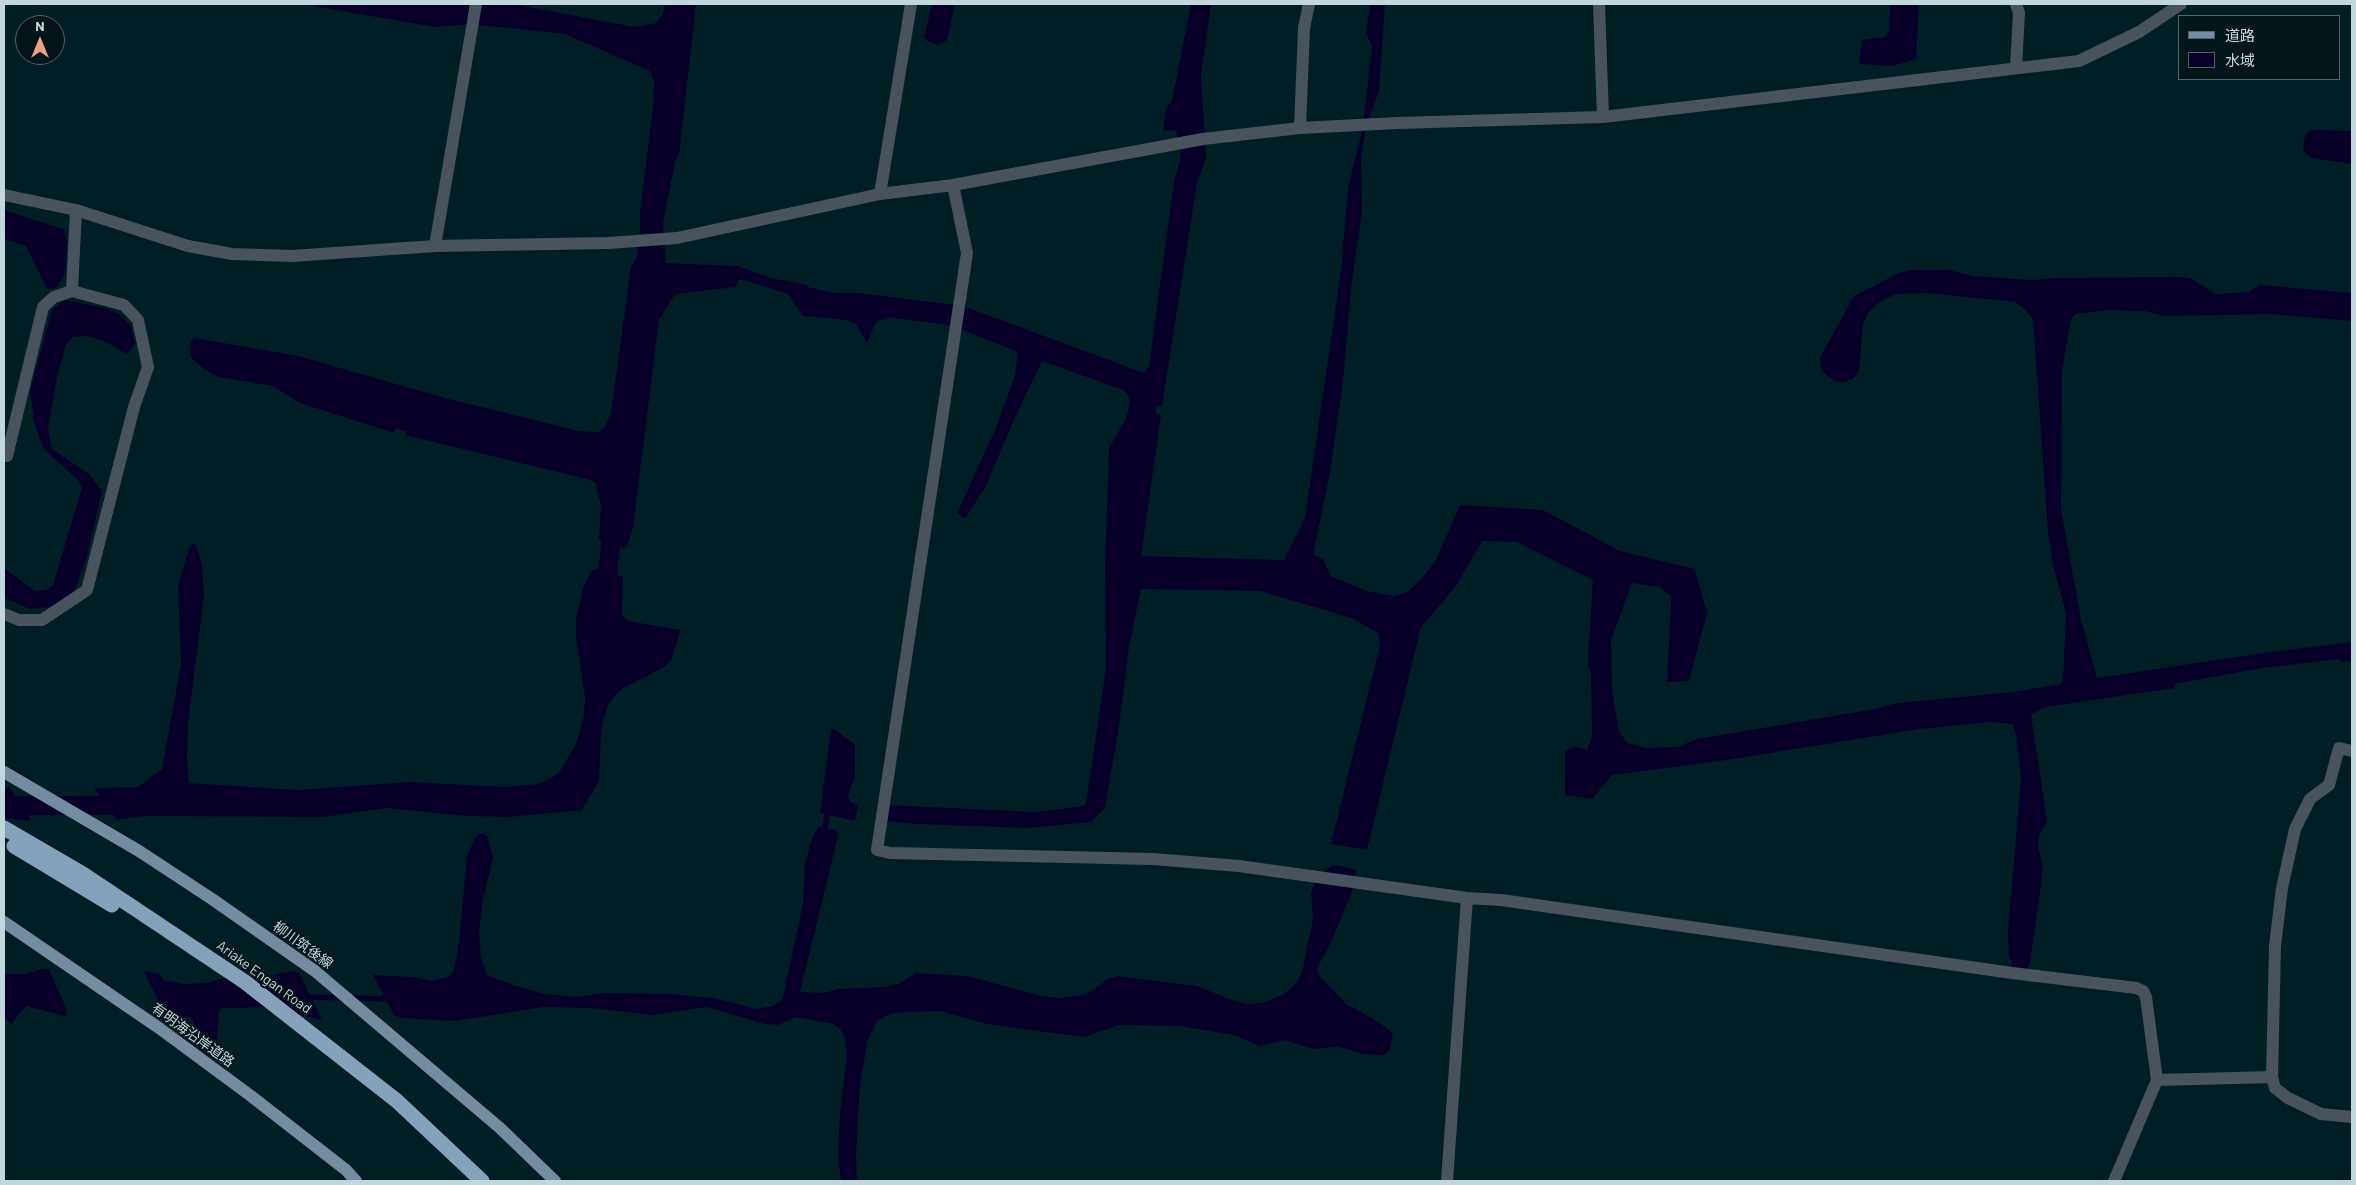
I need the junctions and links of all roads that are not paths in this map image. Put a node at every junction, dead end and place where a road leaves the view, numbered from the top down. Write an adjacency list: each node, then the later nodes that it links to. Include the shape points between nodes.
1 (476, 4): 14 (street)
2 (911, 4): 11 (street)
3 (1309, 4): 9 (street, via 1304,28)
4 (1600, 4): 8 (street)
5 (2016, 4): 7 (street, via 2019,13)
6 (2180, 4): 7 (street, via 2139,32 2079,61)
7 (2016, 68): 8 (street)
8 (1603, 116): 9 (street)
9 (1300, 128): 10 (street, via 1151,147)
10 (953, 185): 11 (street); 22 (street, via 967,253 877,850 890,853 1153,859 1240,866)
11 (880, 194): 14 (street, via 677,238 608,243)
12 (4, 195): 13 (street)
13 (76, 210): 14 (street, via 188,246 232,254 292,256); 15 (street)
14 (435, 246)
15 (72, 291): 16 (street, via 54,296 43,307); 17 (street, via 124,305 138,320 148,367 134,407 87,590 42,620 19,620)
16 (7, 456)
17 (4, 614)
18 (2352, 751): 24 (street, via 2338,748 2329,785 2310,799 2295,829 2282,888 2275,946)
19 (4, 772): 30 (main road, 柳川筑後線, via 139,851 315,971 500,1128)
20 (4, 828): 29 (highway, Ariake Engan Road, via 83,874 245,982 397,1101)
21 (4, 840): 28 (highway, Ariake Engan Road, via 149,928 237,989 390,1108)
22 (1467, 898): 25 (street, via 1501,900 2136,988 2146,997); 31 (street)
23 (4, 922): 27 (main road, 有明海沿岸道路, via 166,1033 346,1170)
24 (2272, 1077): 25 (street); 26 (street, via 2274,1088 2288,1098 2321,1114)
25 (2157, 1080): 32 (street)
26 (2352, 1117)
27 (356, 1181)
28 (470, 1181)
29 (482, 1181)
30 (555, 1181)
31 (1447, 1181)
32 (2114, 1181)

